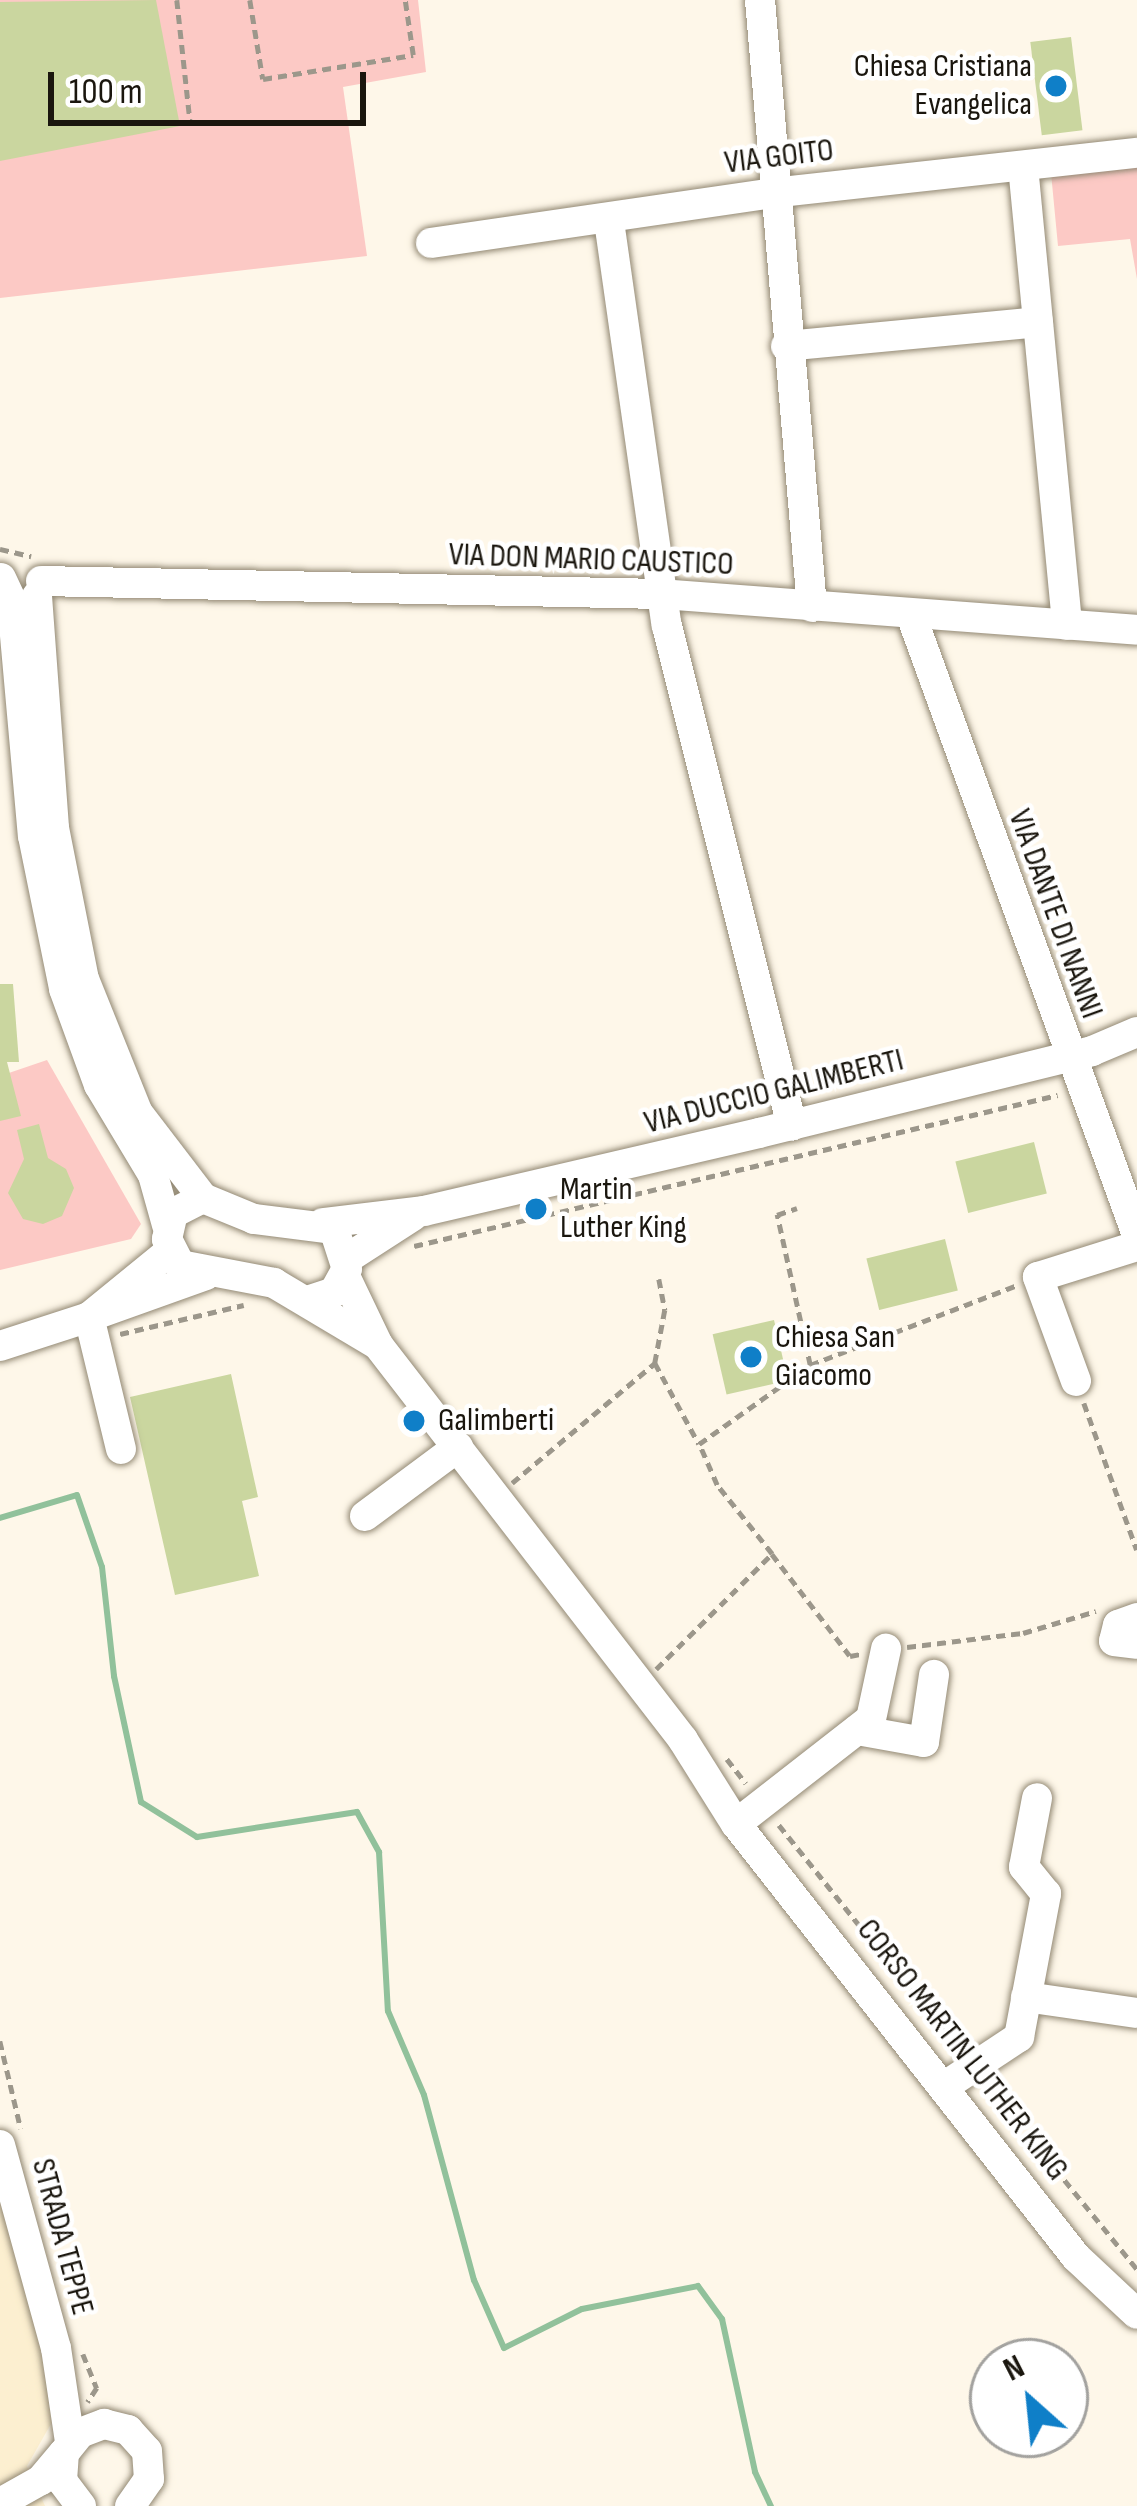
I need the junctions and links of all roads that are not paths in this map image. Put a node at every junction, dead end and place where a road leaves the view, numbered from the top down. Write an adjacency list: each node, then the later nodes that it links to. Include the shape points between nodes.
1 (760, 0): 4 (street)
2 (1137, 154): 3 (street, VIA GOITO)
3 (1023, 166): 4 (street, VIA GOITO); 7 (street)
4 (772, 193): 5 (street, VIA GOITO); 8 (street)
5 (609, 221): 6 (street, VIA GOITO); 10 (street)
6 (431, 243)
7 (1038, 322): 8 (street); 13 (street)
8 (786, 346): 11 (street)
9 (21, 582): 10 (street, VIA DON MARIO CAUSTICO); 18 (street, via 84,979 138,1113); 22 (street, via 33,836 54,951 88,1060 153,1174)
10 (661, 594): 11 (street, VIA DON MARIO CAUSTICO); 17 (street)
11 (812, 607): 12 (street, VIA DON MARIO CAUSTICO)
12 (911, 615): 13 (street, VIA DON MARIO CAUSTICO); 16 (street, VIA DANTE DI NANNI)
13 (1067, 626): 14 (street, VIA DON MARIO CAUSTICO)
14 (1137, 630)
15 (1137, 1032): 16 (street, VIA DUCCIO GALIMBERTI)
16 (1075, 1071): 17 (street, VIA DUCCIO GALIMBERTI); 21 (street, VIA DANTE DI NANNI)
17 (792, 1126): 19 (street, VIA DUCCIO GALIMBERTI)
18 (203, 1198): 20 (street, VIA DUCCIO GALIMBERTI, via 254,1220); 22 (street, via 180,1206)
19 (424, 1211): 20 (street, VIA DUCCIO GALIMBERTI); 24 (street, VIA DUCCIO GALIMBERTI)
20 (323, 1223): 24 (street, CORSO MARTIN LUTHER KING)
21 (1137, 1235)
22 (169, 1238): 25 (street, via 180,1265); 27 (street)
23 (1137, 1246): 30 (street, via 1038,1277)
24 (346, 1267): 26 (street, VIA DUCCIO GALIMBERTI, via 334,1292); 28 (street, CORSO MARTIN LUTHER KING)
25 (206, 1275): 26 (street, CORSO MARTIN LUTHER KING, via 258,1277); 27 (street)
26 (307, 1300): 28 (street, CORSO MARTIN LUTHER KING)
27 (91, 1329): 29 (street); 32 (street)
28 (378, 1345): 31 (street, CORSO MARTIN LUTHER KING)
29 (0, 1346)
30 (1076, 1381)
31 (458, 1448): 33 (street); 40 (street, CORSO MARTIN LUTHER KING, via 683,1740)
32 (121, 1449)
33 (365, 1516)
34 (1126, 1611): 35 (street, via 1114,1640)
35 (1137, 1644)
36 (886, 1649): 38 (street, via 871,1719)
37 (934, 1676): 38 (street, via 924,1742)
38 (857, 1730): 40 (street)
39 (1037, 1798): 41 (street, via 1024,1868 1046,1894)
40 (736, 1824): 43 (street, CORSO MARTIN LUTHER KING)
41 (1026, 1997): 42 (street); 43 (street, via 1019,2037)
42 (1137, 2013)
43 (945, 2086): 45 (street, CORSO MARTIN LUTHER KING, via 1093,2278)
44 (0, 2145): 46 (street, STRADA TEPPE)
45 (1137, 2314)
46 (56, 2348): 47 (street, STRADA TEPPE, via 92,2400); 48 (street, STRADA TEPPE)
47 (128, 2431): 48 (street, via 104,2424); 49 (street, STRADA TEPPE, via 147,2451)
48 (67, 2448): 50 (street, via 41,2480); 51 (street, STRADA TEPPE, via 62,2481)
49 (138, 2501)
50 (0, 2503)
51 (74, 2505)

